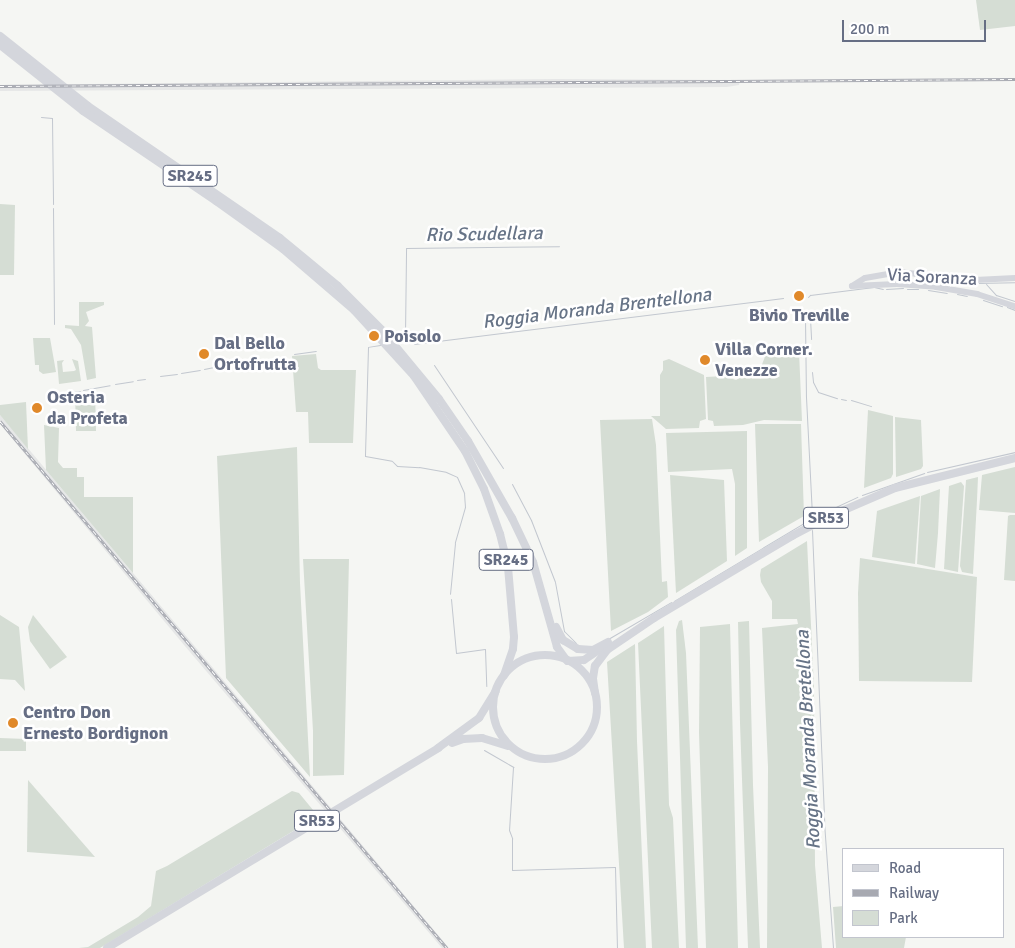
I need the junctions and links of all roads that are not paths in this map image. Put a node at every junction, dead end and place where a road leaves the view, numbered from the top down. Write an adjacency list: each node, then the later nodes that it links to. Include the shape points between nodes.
1 (0, 36): 3 (main road, SR245)
2 (0, 46): 3 (main road, SR245)
3 (85, 109): 6 (main road, SR245, via 287,248 364,311)
4 (1015, 278): 5 (main road, Via Soranza, via 975,280 899,272 864,278 852,286 897,284 936,287 977,294)
5 (1015, 306)
6 (408, 363): 8 (main road, SR245, via 468,441); 12 (main road, SR245, via 463,447 496,522 508,567 514,636)
7 (1015, 458): 9 (main road, SR53, via 919,481 859,503 792,536)
8 (533, 562): 10 (main road, SR245, via 544,583 556,627 563,640 584,650 595,649); 11 (main road, SR245, via 558,647)
9 (654, 618): 10 (main road); 14 (main road, SR53, via 600,656 593,672)
10 (608, 642): 11 (main road, SR53, via 587,659)
11 (567, 661): 12 (main road, SR53, via 550,656 534,657 518,663); 14 (main road, SR53, via 583,673)
12 (504, 675): 13 (main road, SR53)
13 (495, 692): 15 (main road, SR53, via 479,718); 16 (main road, SR53, via 495,722 503,738)
14 (594, 693): 16 (main road, SR53, via 596,711 593,725 574,750 543,759)
15 (438, 748): 16 (main road, SR53, via 463,739 481,738); 17 (main road, SR53)
16 (514, 749)
17 (107, 948)

